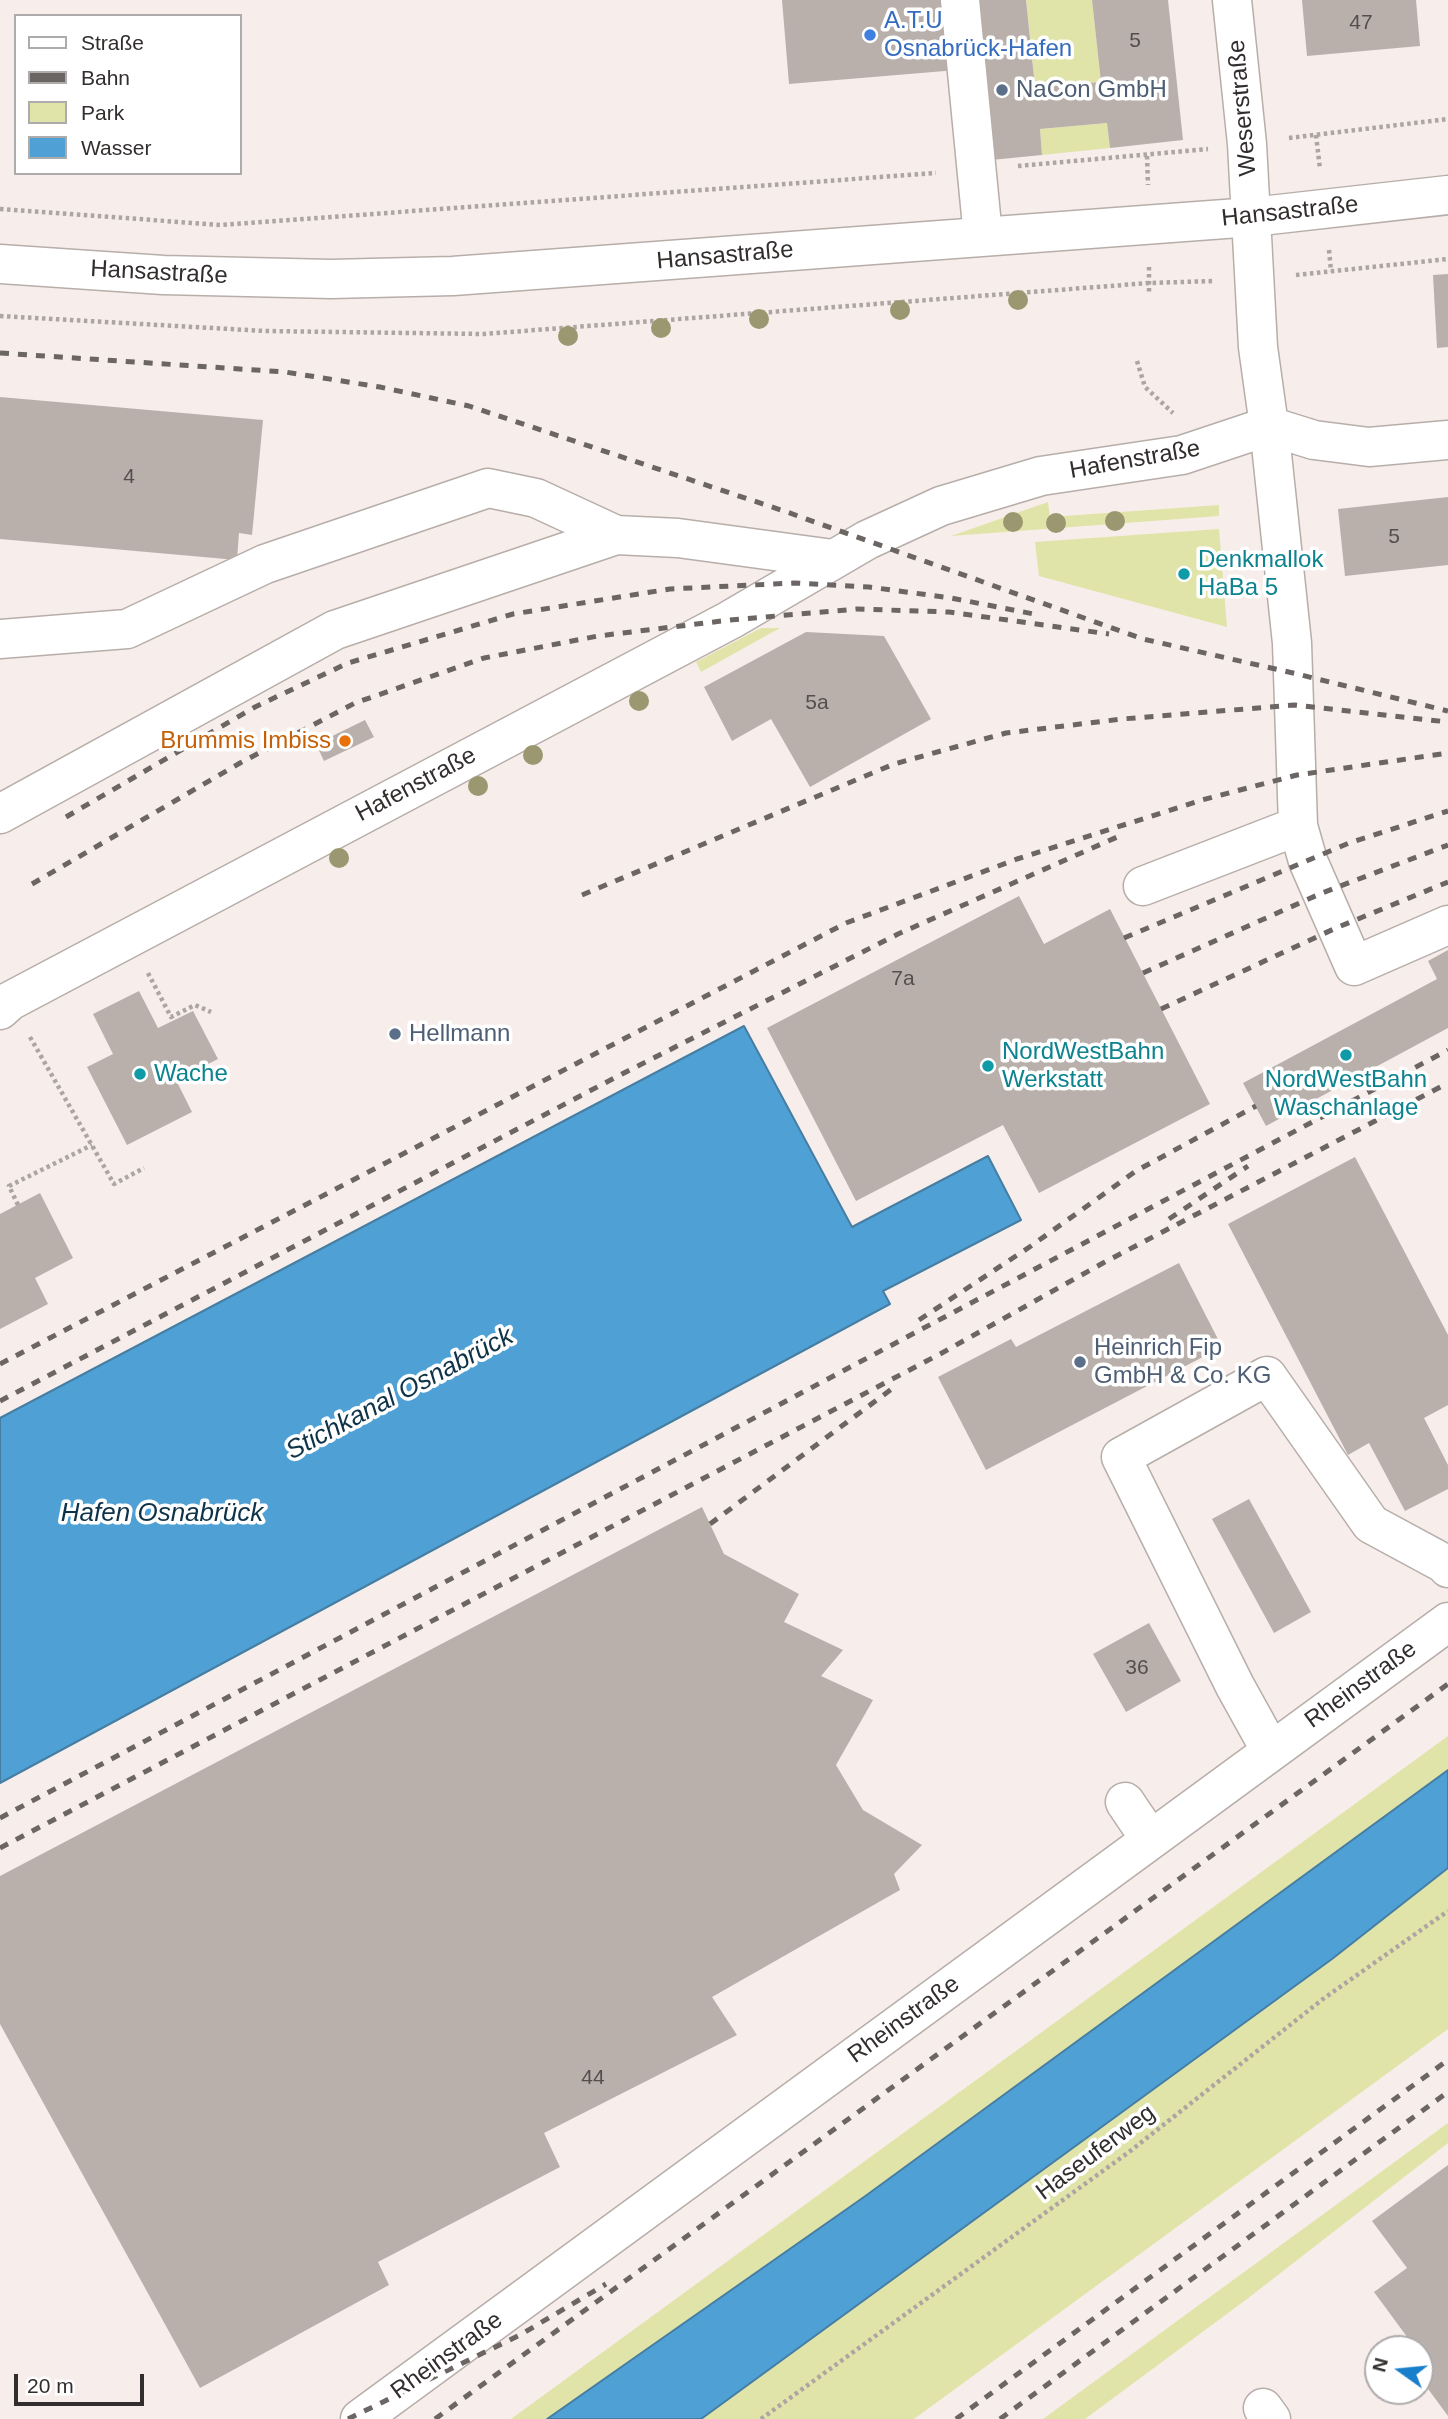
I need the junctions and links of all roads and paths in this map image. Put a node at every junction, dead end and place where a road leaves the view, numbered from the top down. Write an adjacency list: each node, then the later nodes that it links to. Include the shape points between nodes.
1 (960, 0): 6 (street)
2 (1232, 0): 9 (street, Weserstraße)
3 (1448, 119): 4 (path)
4 (1316, 135)
5 (1181, 153): 6 (path)
6 (978, 170): 8 (path, via 221,225); 10 (street)
7 (1448, 195): 9 (street, Hansastraße)
8 (0, 209)
9 (1252, 217): 10 (street, Hansastraße); 13 (street, Weserstraße)
10 (983, 236): 12 (street, Hansastraße, via 453,275 331,279 163,275)
11 (1448, 259): 13 (path)
12 (0, 264)
13 (1255, 279): 14 (path, via 1149,283 484,334 265,331); 16 (street, Weserstraße)
14 (0, 316)
15 (1137, 361): 18 (path, via 1145,387)
16 (1269, 426): 17 (street, via 1314,440 1369,447); 18 (street, Hafenstraße); 23 (street, Weserstraße, via 1292,643)
17 (1448, 440)
18 (1210, 447): 20 (street, Hafenstraße, via 1014,484 942,506)
19 (616, 535): 20 (street, via 678,538); 21 (street, via 536,498 488,488 265,565 127,629); 22 (street, via 335,630)
20 (833, 559): 27 (street, Hafenstraße, via 730,620)
21 (0, 639)
22 (0, 814)
23 (1298, 826): 24 (street); 25 (street, Weserstraße, via 1308,861 1354,966)
24 (1143, 886)
25 (1448, 925)
26 (147, 971): 28 (path, via 171,1017 195,1005)
27 (3, 1000): 29 (path)
28 (211, 1012)
29 (92, 1145): 30 (path, via 114,1184); 31 (path, via 9,1186)
30 (144, 1168)
31 (18, 1205)
32 (1448, 1568): 34 (street, via 1371,1524 1267,1376 1121,1457)
33 (1448, 1622): 34 (street, Rheinstraße)
34 (1271, 1751): 36 (street, Rheinstraße)
35 (1125, 1802): 36 (street)
36 (1150, 1839): 38 (street, Rheinstraße)
37 (1448, 1911): 39 (path, Haseuferweg, via 1323,1999 1129,2152)
38 (360, 2419)
39 (761, 2419)

